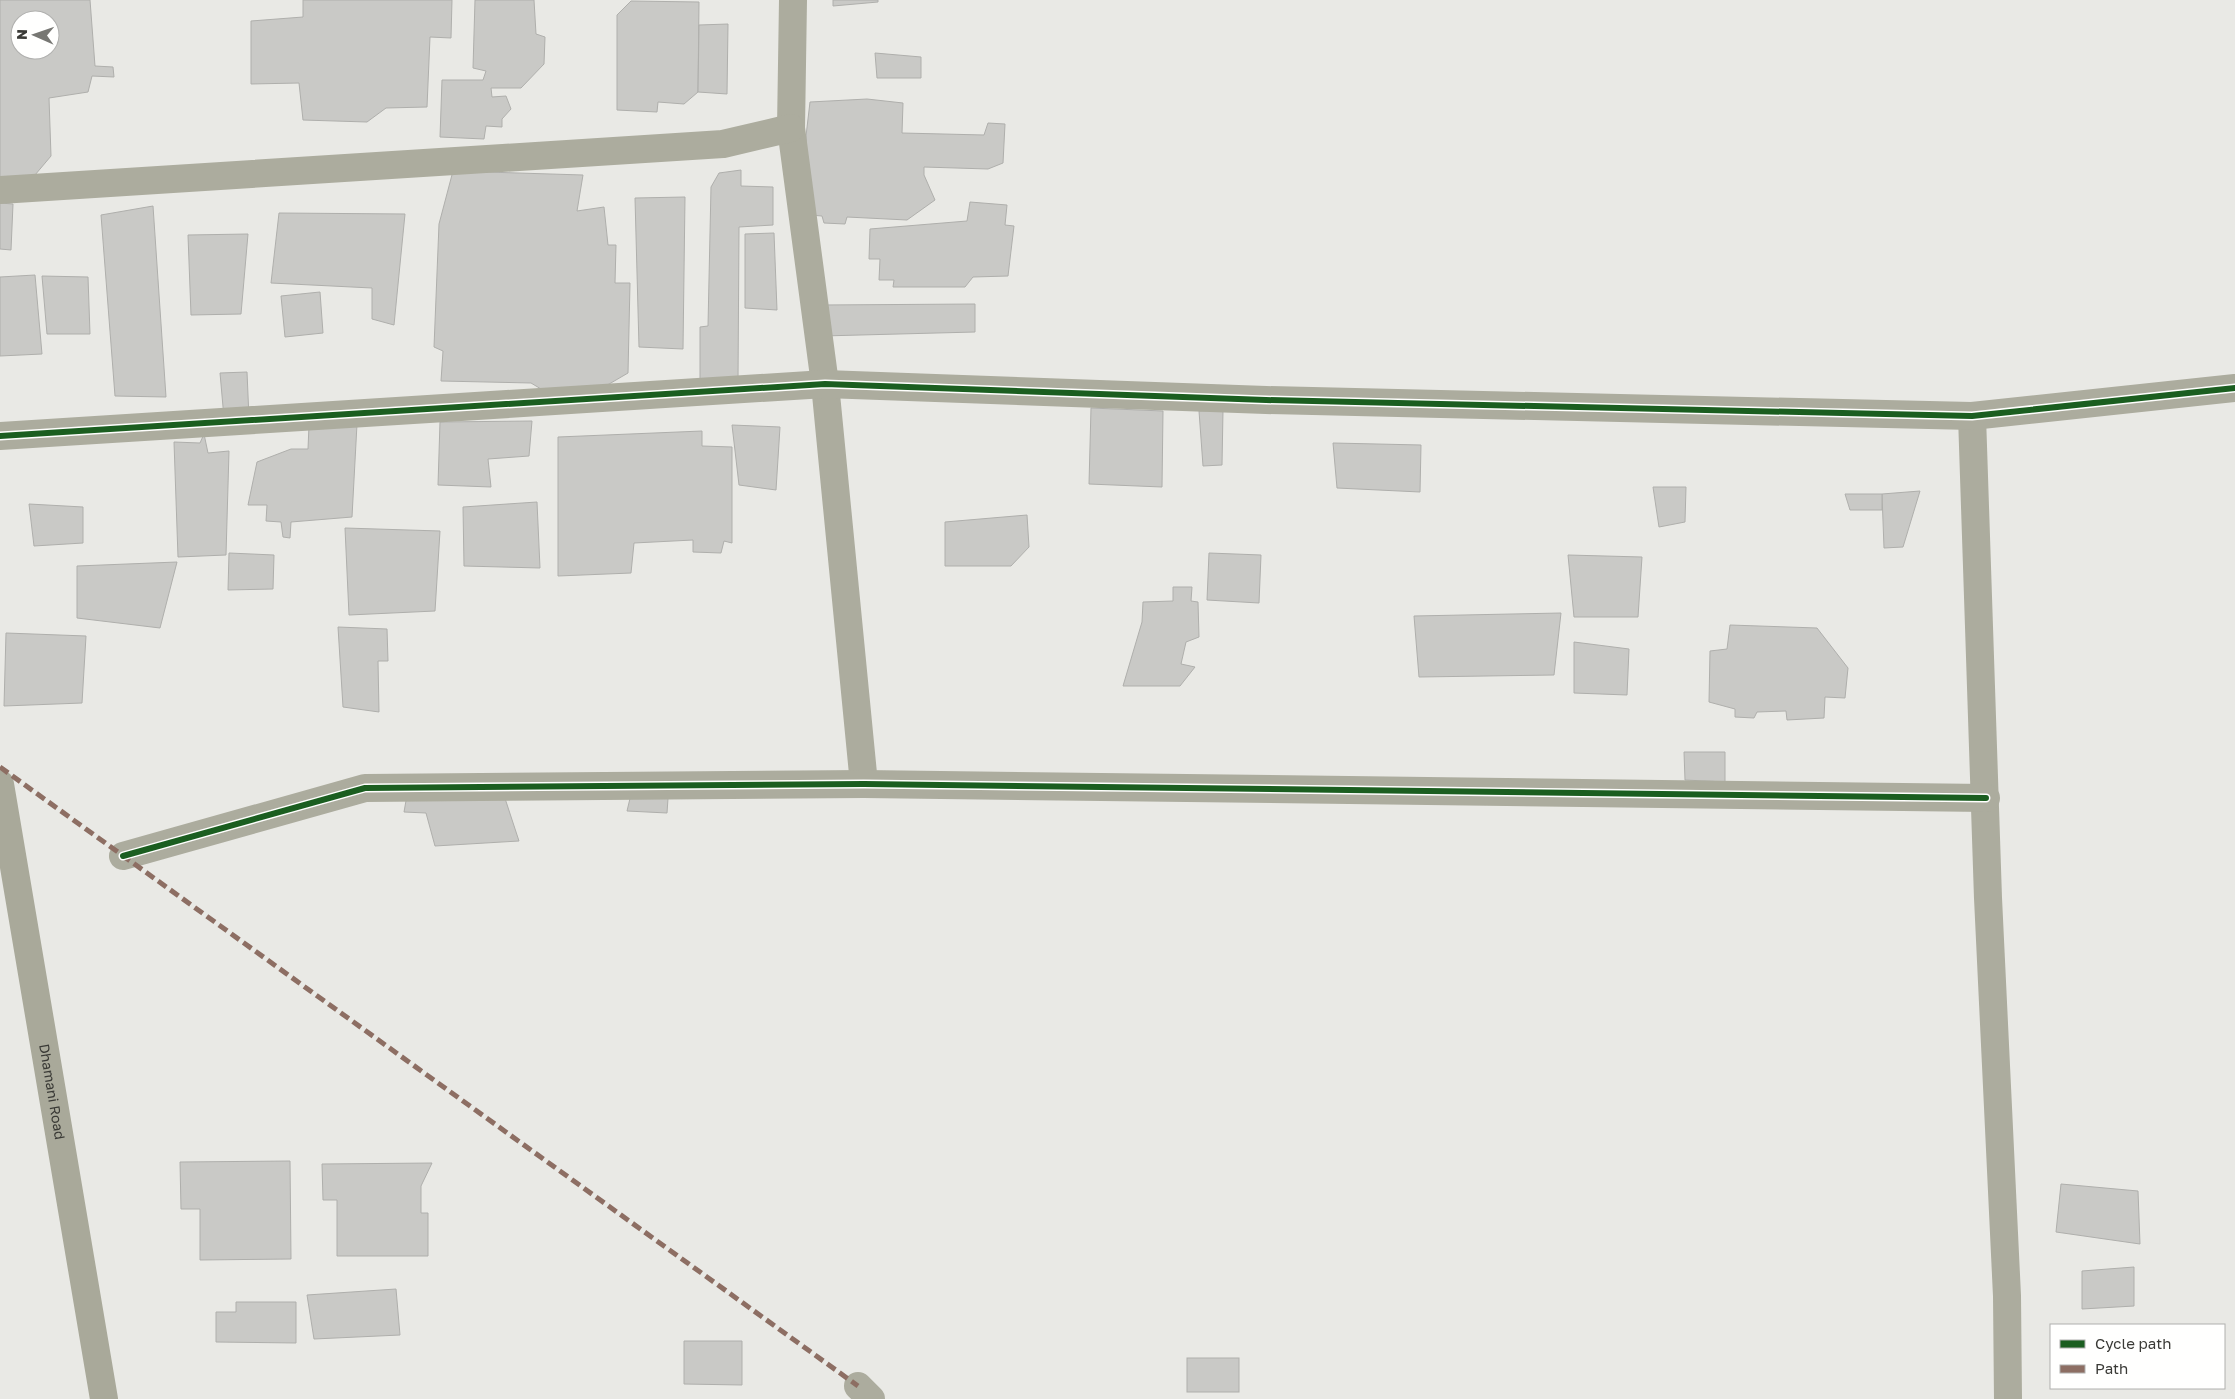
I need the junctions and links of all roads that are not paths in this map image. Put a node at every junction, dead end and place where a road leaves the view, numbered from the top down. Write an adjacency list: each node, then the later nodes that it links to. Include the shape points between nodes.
1 (793, 0): 2 (street)
2 (791, 128): 3 (street, via 723,144); 4 (street)
3 (0, 190)
4 (826, 384): 6 (street, via 1256,400); 7 (street); 9 (street)
5 (2235, 388): 6 (street)
6 (1972, 416): 10 (street)
7 (0, 436)
8 (0, 784): 12 (main road, Dhamani Road)
9 (864, 784): 10 (street); 11 (street, via 365,788)
10 (1986, 798): 13 (street, via 2007,1296)
11 (124, 856)
12 (104, 1399)
13 (2008, 1399)

